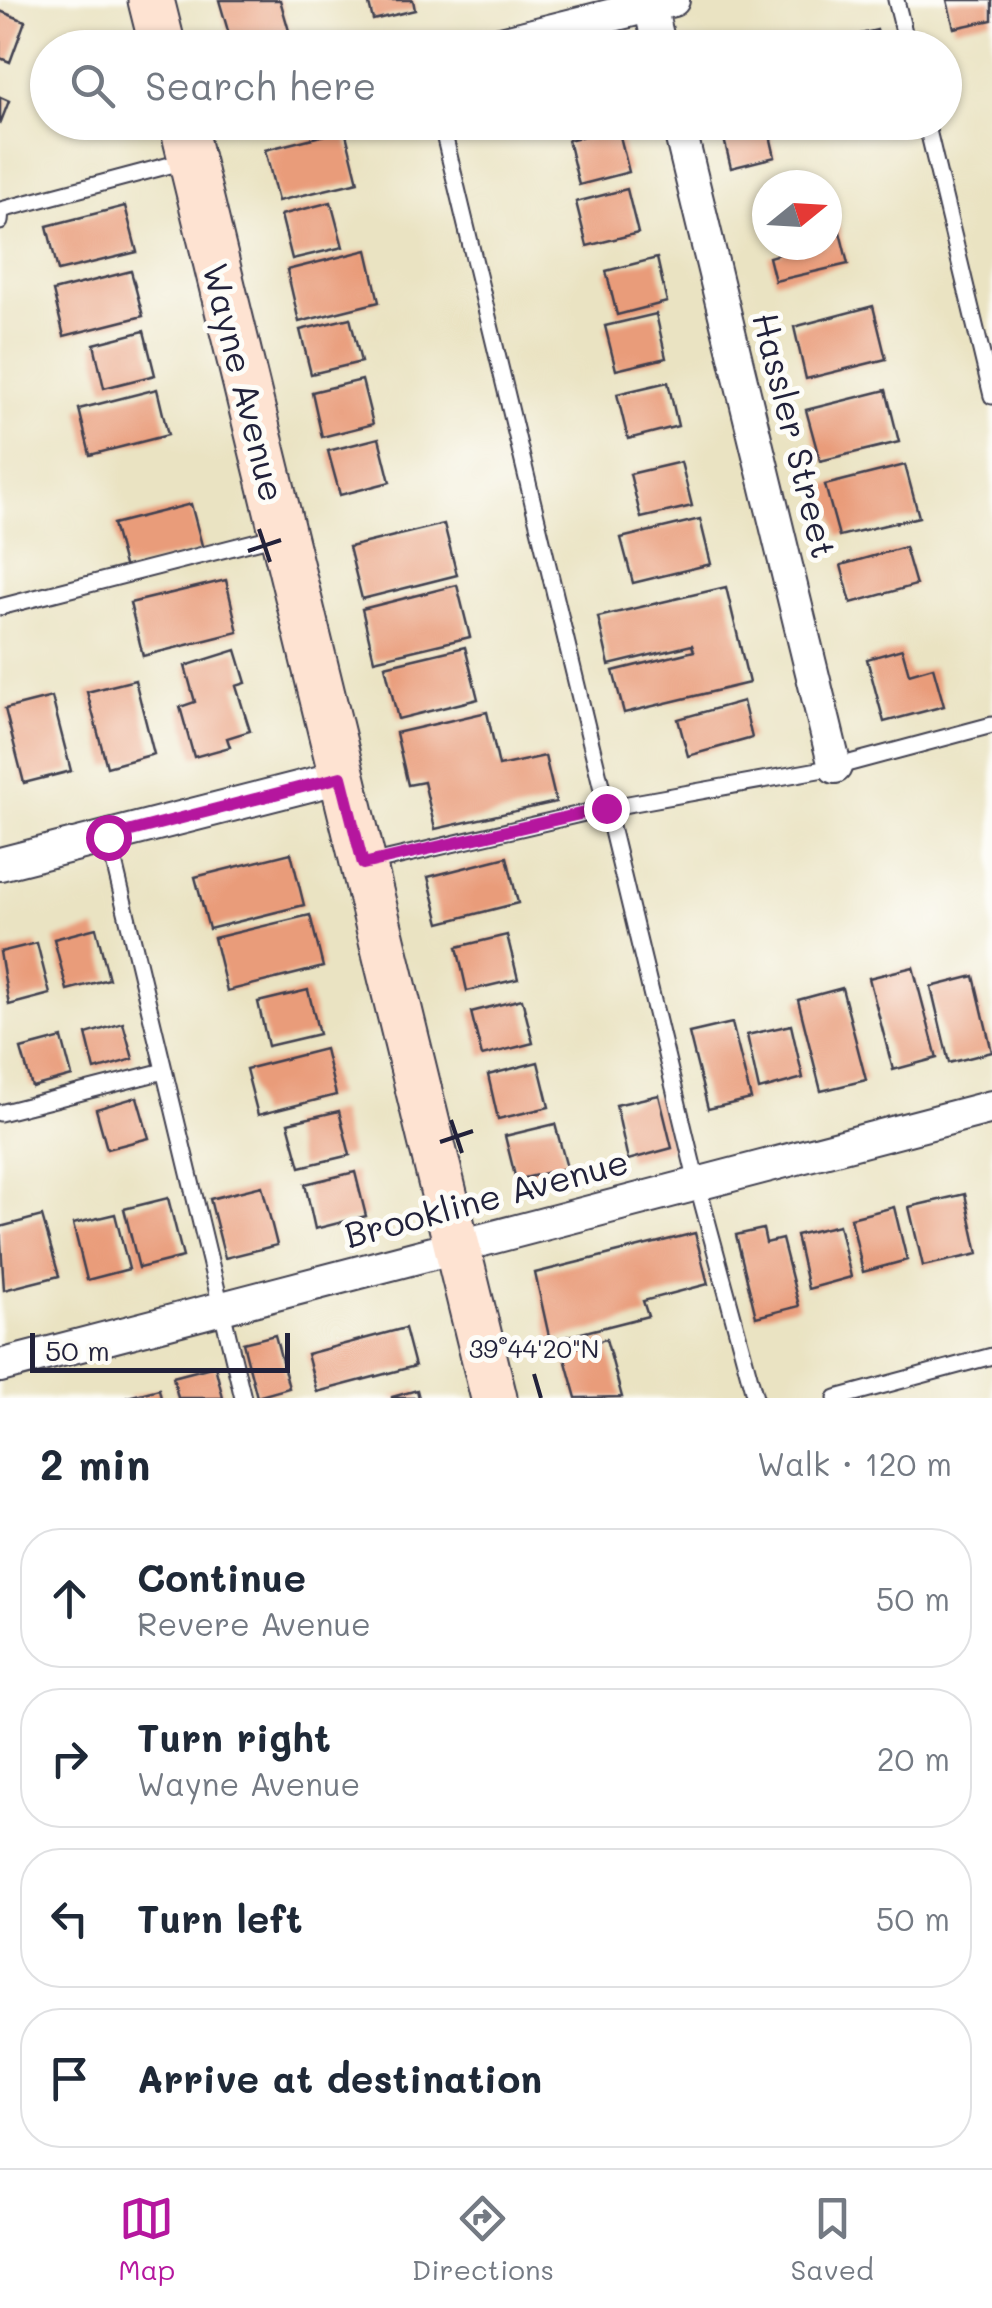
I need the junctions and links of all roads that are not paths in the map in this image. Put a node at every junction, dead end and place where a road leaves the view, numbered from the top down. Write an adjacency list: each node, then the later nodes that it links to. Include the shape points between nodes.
1 (151, 0): 4 (main road)
2 (896, 0): 7 (lane)
3 (661, 3): 5 (street); 6 (street)
4 (158, 30)
5 (552, 30)
6 (660, 30)
7 (904, 30)
8 (445, 140): 20 (lane)
9 (682, 140): 18 (street, Hassler Street)
10 (930, 140): 14 (lane)
11 (187, 141): 12 (lane); 15 (main road, Wayne Avenue)
12 (1, 210): 13 (lane)
13 (0, 222)
14 (992, 396)
15 (282, 534): 16 (lane); 19 (main road, Wayne Avenue)
16 (0, 607)
17 (992, 725): 18 (lane)
18 (835, 766): 20 (lane)
19 (341, 777): 21 (street); 23 (main road, Wayne Avenue)
20 (606, 808): 23 (lane); 27 (lane)
21 (108, 837): 22 (street); 24 (lane)
22 (0, 864)
23 (363, 864): 28 (main road, Wayne Avenue)
24 (164, 1071): 26 (lane); 29 (lane)
25 (992, 1107): 27 (street, Brookline Avenue)
26 (0, 1113)
27 (697, 1182): 28 (street, Brookline Avenue); 34 (lane)
28 (456, 1247): 29 (street, Brookline Avenue); 33 (main road, Wayne Avenue)
29 (221, 1309): 31 (street, Brookline Avenue); 32 (lane)
30 (992, 1356): 35 (lane)
31 (0, 1366)
32 (243, 1398)
33 (494, 1398)
34 (755, 1398)
35 (836, 1398)

